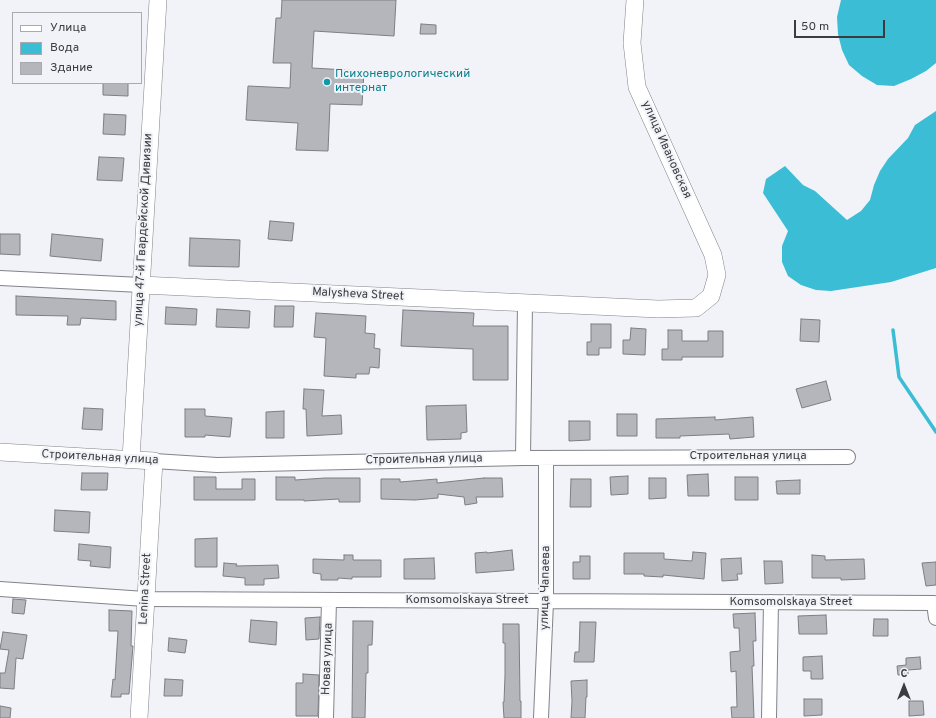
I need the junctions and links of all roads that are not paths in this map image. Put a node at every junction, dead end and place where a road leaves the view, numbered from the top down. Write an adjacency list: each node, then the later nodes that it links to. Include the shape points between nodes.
1 (158, 0): 4 (street, улица 47-й Гвардейской Дивизии)
2 (635, 0): 5 (street, улица Ивановская, via 632,43 637,87 713,255 717,275)
3 (0, 278): 4 (street, Malysheva Street)
4 (141, 285): 6 (street, Malysheva Street); 11 (street, улица 47-й Гвардейской Дивизии)
5 (712, 296): 6 (street, Malysheva Street, via 696,308 658,309)
6 (525, 303): 9 (street)
7 (0, 452): 11 (street, Строительная улица)
8 (848, 457): 10 (street, Строительная улица)
9 (523, 458): 10 (street, Строительная улица); 12 (street, Строительная улица, via 217,464)
10 (546, 458): 16 (street, улица Чапаева)
11 (131, 460): 12 (street, Строительная улица)
12 (154, 461): 14 (street, Lenina Street)
13 (0, 589): 14 (street, Komsomolskaya Street)
14 (145, 599): 15 (street, Komsomolskaya Street); 19 (street, Lenina Street)
15 (329, 600): 16 (street, Komsomolskaya Street); 20 (street, Новая улица)
16 (546, 602): 17 (street, Komsomolskaya Street); 21 (street, улица Чапаева)
17 (771, 602): 18 (street, Komsomolskaya Street, via 934,604); 22 (street)
18 (936, 618)
19 (139, 718)
20 (326, 718)
21 (541, 718)
22 (768, 718)

